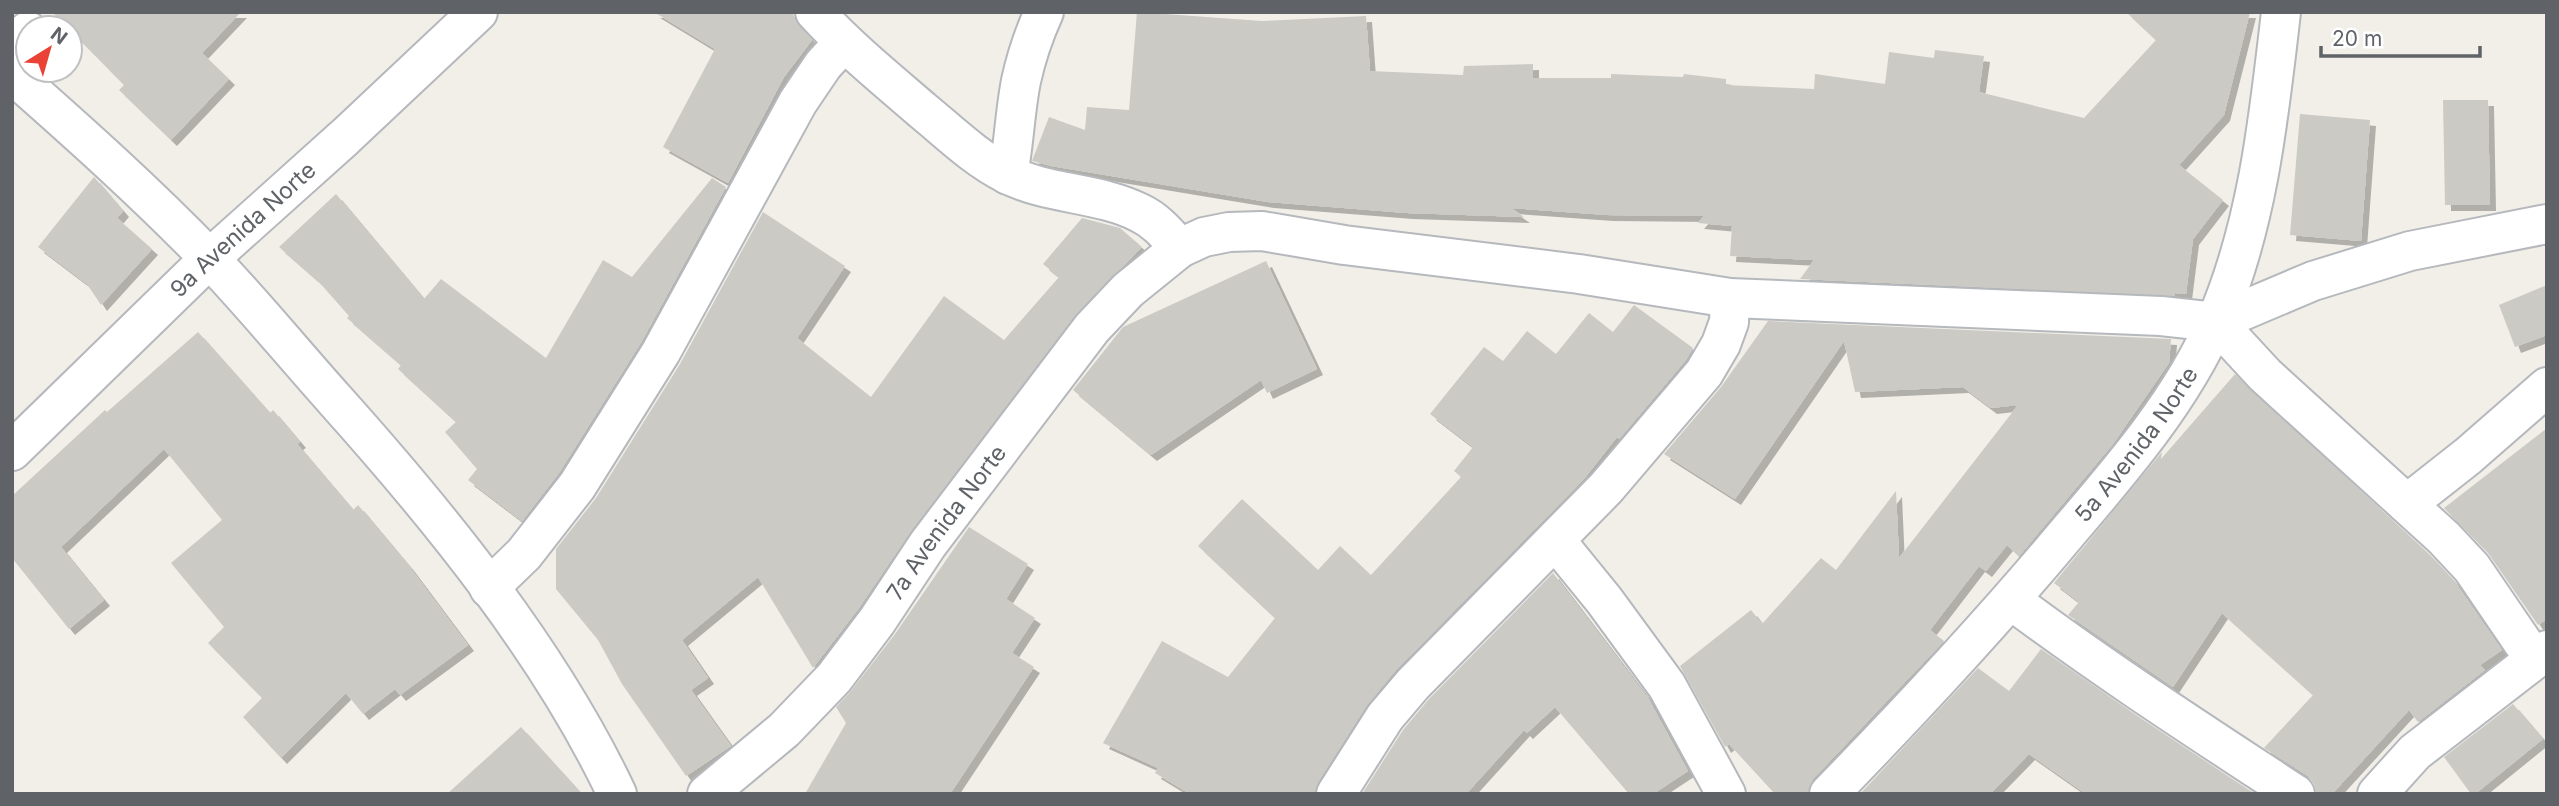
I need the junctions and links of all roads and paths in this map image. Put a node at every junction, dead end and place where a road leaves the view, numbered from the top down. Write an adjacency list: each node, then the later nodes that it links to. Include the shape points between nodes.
1 (478, 12): 10 (street, 9a Avenida Norte)
2 (815, 12): 5 (street)
3 (1044, 12): 7 (street, via 1021,82)
4 (2281, 12): 12 (street, 5a Avenida Norte, via 2265,146 2239,260)
5 (843, 43): 7 (street, via 970,151); 17 (street, via 798,102 661,352 577,486 524,554)
6 (12, 74): 10 (street, via 102,153)
7 (1008, 175): 9 (street, via 1139,212 1158,224)
8 (2547, 224): 12 (street, via 2410,251 2313,282)
9 (1180, 248): 11 (street, 7a Avenida Norte, via 1216,234 1262,231); 21 (street, 7a Avenida Norte, via 1128,290 1092,328 928,544 834,678 784,730)
10 (209, 259): 14 (street, 9a Avenida Norte); 17 (street, via 440,521)
11 (1730, 298): 12 (street, 7a Avenida Norte); 16 (street, via 1729,321 1704,373)
12 (2216, 322): 15 (street, via 2264,374); 18 (street, 5a Avenida Norte, via 2174,397 2109,485)
13 (2547, 387): 15 (street)
14 (12, 451)
15 (2407, 504): 19 (street, via 2472,568)
16 (1556, 541): 22 (street, via 1413,684 1385,717); 23 (street, via 1667,686)
17 (489, 588): 20 (street, via 569,707)
18 (2011, 600): 24 (street, 5a Avenida Norte, via 1922,700); 25 (street, via 2066,642)
19 (2540, 654): 26 (street, via 2415,752)
20 (617, 794)
21 (707, 794)
22 (1336, 794)
23 (1726, 794)
24 (1829, 794)
25 (2295, 794)
26 (2377, 794)

